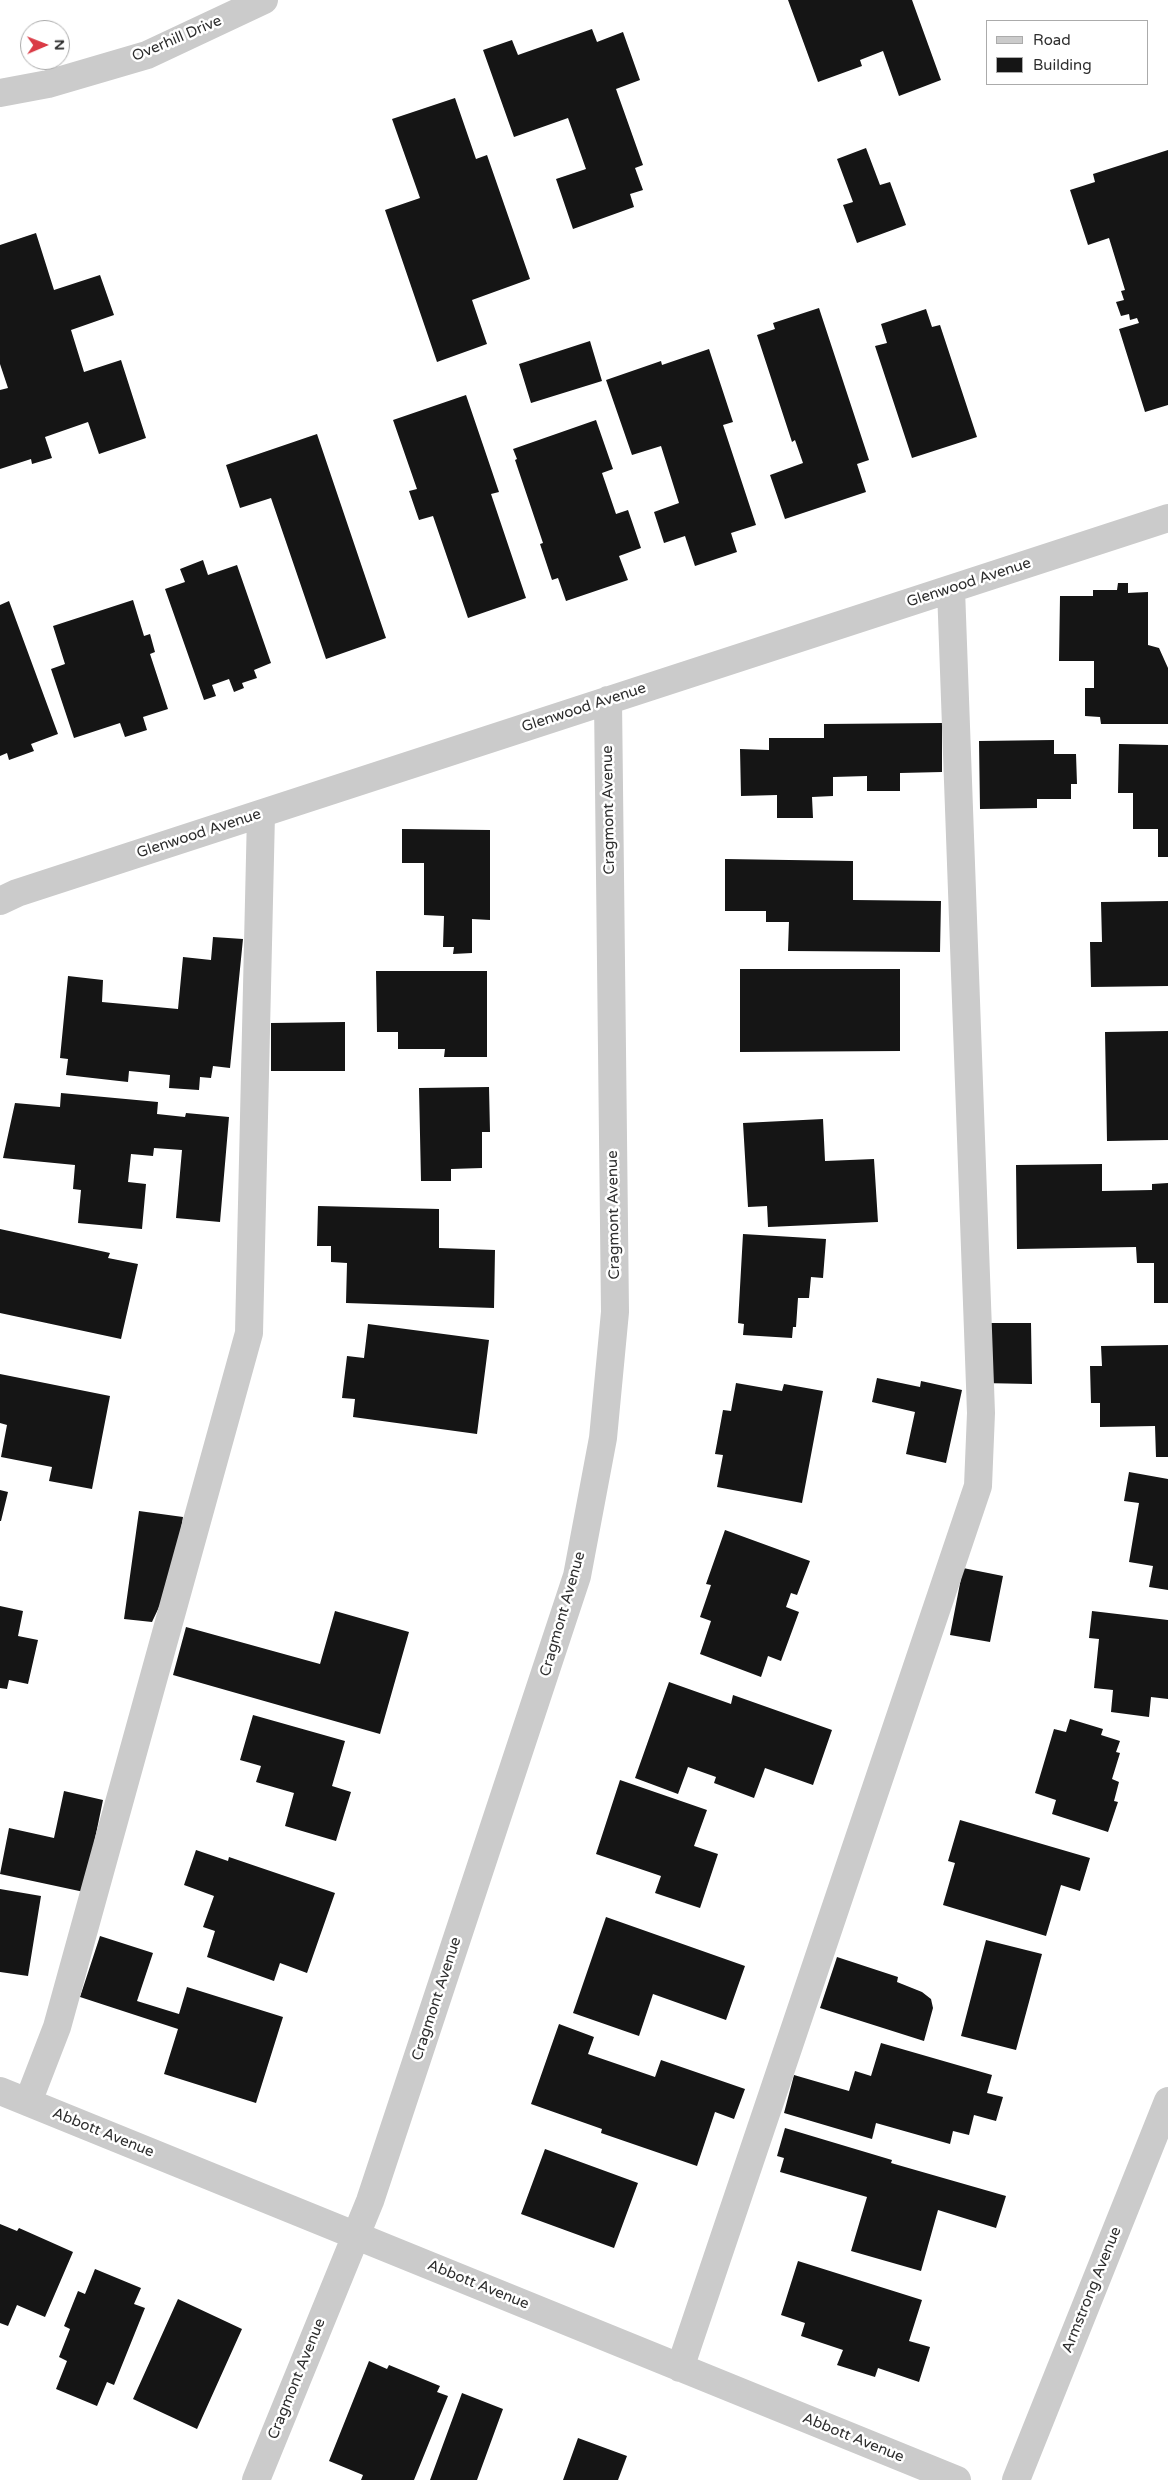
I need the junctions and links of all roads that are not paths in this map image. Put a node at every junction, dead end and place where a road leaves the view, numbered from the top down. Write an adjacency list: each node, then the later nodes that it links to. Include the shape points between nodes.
1 (264, 0): 2 (street, Overhill Drive, via 147,55 48,84)
2 (0, 93)
3 (1168, 518): 4 (street, Glenwood Avenue)
4 (951, 589): 5 (street, Glenwood Avenue); 12 (street, via 982,1413 978,1486)
5 (608, 700): 6 (street, Glenwood Avenue); 11 (street, Cragmont Avenue, via 615,1312 603,1438 577,1576)
6 (261, 814): 7 (street, Glenwood Avenue); 10 (street, via 250,1333 56,2027)
7 (0, 901)
8 (0, 2091): 10 (street, Abbott Avenue)
9 (1168, 2101): 15 (street, Armstrong Avenue)
10 (28, 2102): 11 (street, Abbott Avenue)
11 (356, 2235): 12 (street, Abbott Avenue); 13 (street, Cragmont Avenue)
12 (680, 2368): 14 (street, Abbott Avenue)
13 (256, 2480)
14 (957, 2480)
15 (1016, 2480)

